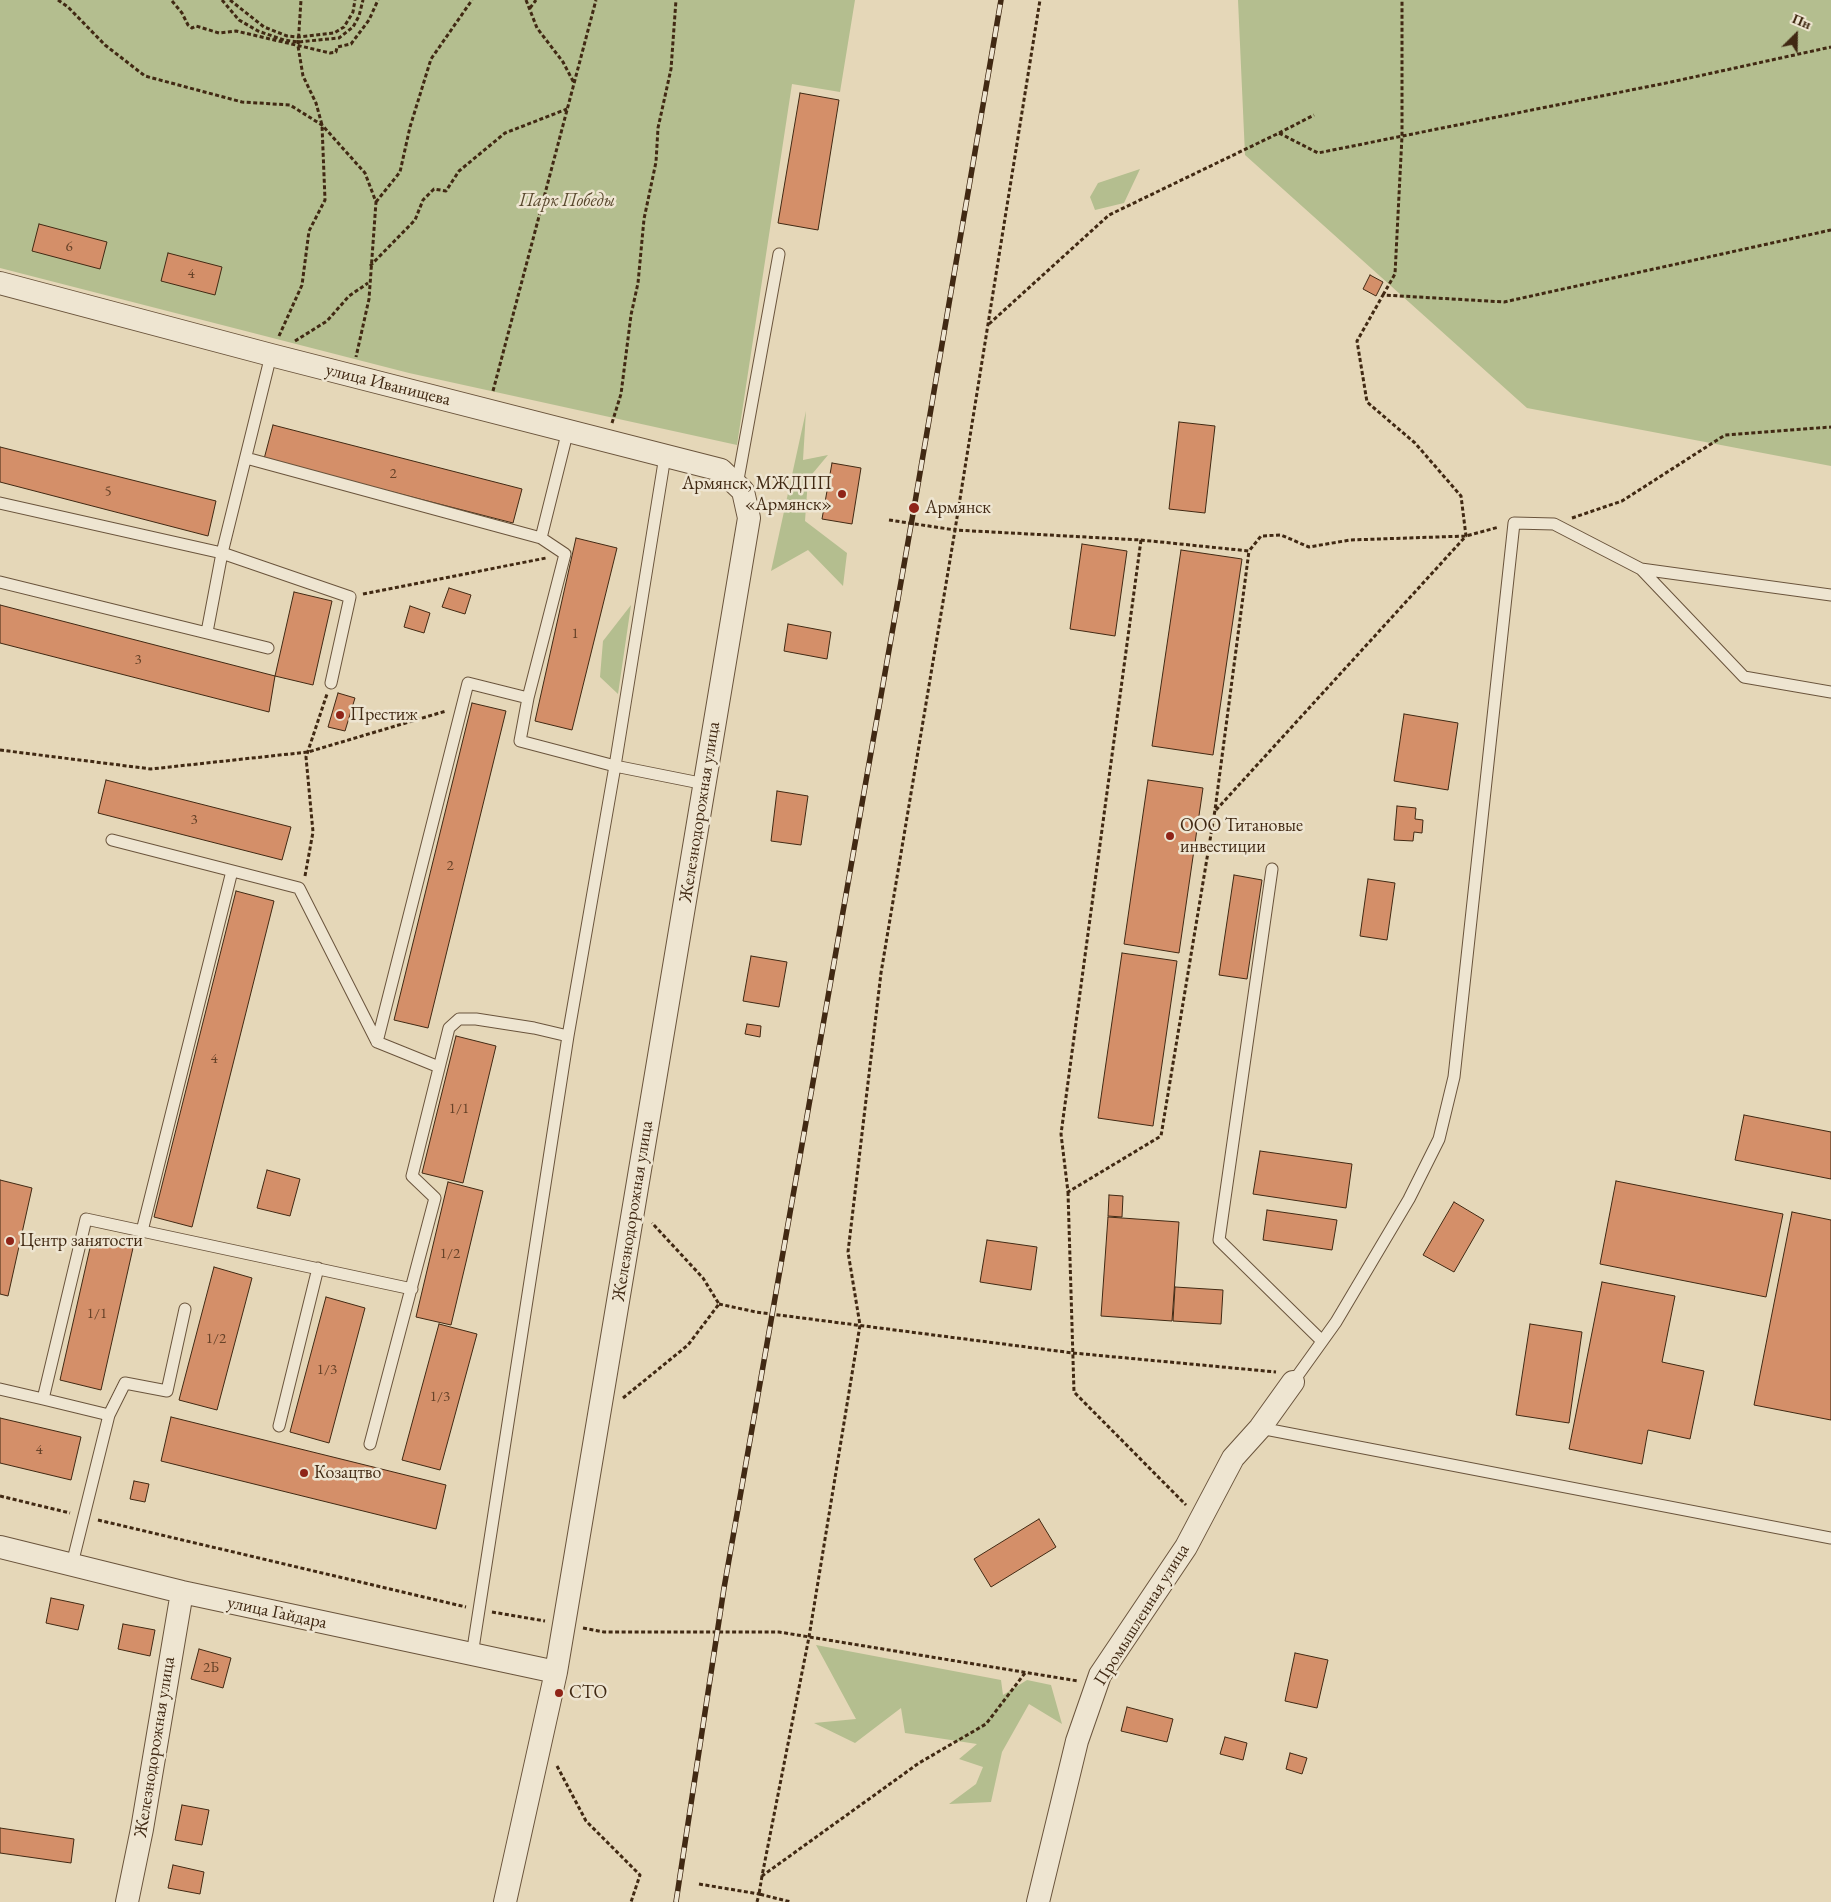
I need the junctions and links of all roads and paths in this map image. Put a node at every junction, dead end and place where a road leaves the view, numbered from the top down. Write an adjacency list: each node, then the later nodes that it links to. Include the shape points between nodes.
1 (58, 0): 23 (path, via 145,76 242,102 290,104)
2 (222, 0): 18 (path, via 239,20 258,31)
3 (230, 0): 17 (path, via 264,27)
4 (301, 0): 17 (path)
5 (355, 0): 17 (path, via 353,12 344,27 334,33)
6 (363, 0): 18 (path, via 353,28 339,38)
7 (378, 0): 18 (path, via 369,20 351,44 337,47 336,52 330,53)
8 (472, 0): 26 (path, via 431,59 400,172)
9 (526, 0): 16 (path)
10 (536, 0): 16 (path)
11 (596, 0): 20 (path)
12 (676, 0): 39 (path, via 671,69 644,219 621,394)
13 (1040, 0): 33 (path)
14 (1402, 0): 25 (path)
15 (172, 1): 18 (path, via 192,28 196,26 219,33 236,31)
16 (530, 8): 20 (path, via 537,28 570,75 574,84)
17 (298, 37): 18 (path)
18 (298, 44): 23 (path, via 303,76)
19 (1831, 47): 25 (path)
20 (571, 94): 21 (path)
21 (568, 109): 29 (path, via 505,133 459,170 446,191 434,189 423,200 415,220); 36 (path)
22 (1314, 115): 24 (path)
23 (322, 124): 26 (path, via 365,173); 34 (path, via 325,200 309,231 302,285)
24 (1279, 133): 25 (path, via 1318,153); 33 (path, via 1108,214)
25 (1402, 136): 32 (path, via 1395,274)
26 (376, 202): 29 (path)
27 (1831, 230): 32 (path, via 1504,302)
28 (779, 254): 42 (lane)
29 (370, 266): 31 (path)
30 (0, 283): 34 (street, улица Иванищева)
31 (369, 283): 34 (path, via 349,296 327,321); 35 (path, via 369,299)
32 (1383, 295): 49 (path, via 1357,341 1367,402 1414,443 1461,496)
33 (989, 324): 48 (path)
34 (271, 355): 35 (street, улица Иванищева); 41 (lane)
35 (352, 376): 36 (street, улица Иванищева)
36 (488, 410): 38 (street, улица Иванищева)
37 (1831, 426): 47 (path, via 1726,434 1622,501)
38 (568, 430): 39 (street, улица Иванищева); 50 (lane)
39 (607, 441): 40 (street, улица Иванищева)
40 (665, 456): 42 (street, улица Иванищева, via 721,470); 67 (lane)
41 (246, 458): 50 (lane); 53 (lane)
42 (737, 485): 44 (street, улица Иванищева, via 743,491)
43 (0, 503): 53 (lane)
44 (749, 518): 68 (street, Железнодорожная улица)
45 (889, 520): 48 (path)
46 (1514, 523): 47 (lane); 49 (path); 85 (lane, via 1454,1078 1440,1138 1404,1207)
47 (1554, 524): 55 (lane)
48 (956, 530): 51 (path); 84 (path, via 880,973 848,1252)
49 (1466, 536): 52 (path, via 1350,540 1309,548 1281,535 1261,536); 69 (path)
50 (541, 538): 54 (lane)
51 (1141, 540): 52 (path); 77 (path, via 1061,1134)
52 (1249, 551): 69 (path)
53 (222, 553): 58 (lane); 59 (lane)
54 (565, 554): 58 (path); 63 (lane)
55 (1642, 569): 57 (lane); 62 (lane, via 1744,677)
56 (0, 582): 59 (lane)
57 (1831, 595)
58 (350, 597): 61 (lane)
59 (206, 632): 60 (lane)
60 (268, 648)
61 (331, 683): 66 (path)
62 (1831, 692)
63 (528, 698): 64 (lane, via 468,683); 67 (lane, via 520,741)
64 (463, 706): 66 (path); 75 (lane)
65 (0, 750): 66 (path, via 151,768)
66 (308, 752): 73 (path, via 313,832)
67 (615, 766): 68 (lane); 74 (lane)
68 (704, 784): 78 (street, Железнодорожная улица)
69 (1215, 810): 77 (path, via 1161,1136)
70 (112, 840): 72 (lane)
71 (1272, 869): 85 (lane, via 1219,1240)
72 (232, 871): 73 (lane, via 299,888); 79 (lane)
73 (302, 894): 75 (lane)
74 (568, 1036): 76 (lane, via 534,1028 459,1019 449,1028); 102 (lane)
75 (377, 1042): 76 (lane)
76 (439, 1067): 81 (lane, via 412,1176 435,1198)
77 (1068, 1192): 86 (path)
78 (634, 1204): 82 (path, via 703,1278); 91 (street, Железнодорожная улица)
79 (142, 1231): 80 (lane); 89 (lane, via 86,1219)
80 (318, 1268): 81 (lane); 92 (lane)
81 (412, 1289): 94 (lane)
82 (719, 1304): 84 (path); 91 (path, via 688,1345)
83 (185, 1309): 90 (lane, via 167,1391 125,1383)
84 (860, 1325): 86 (path); 104 (path)
85 (1322, 1341): 87 (lane)
86 (1073, 1353): 87 (path); 97 (path, via 1074,1392)
87 (1296, 1378): 93 (street, Промышленная улица)
88 (0, 1389): 89 (lane)
89 (43, 1400): 90 (lane)
90 (109, 1415): 96 (lane)
91 (598, 1418): 103 (street, Железнодорожная улица)
92 (279, 1426)
93 (1260, 1428): 97 (street, Промышленная улица, via 1233,1458); 98 (lane)
94 (370, 1444)
95 (0, 1496): 96 (path)
96 (85, 1517): 100 (lane); 102 (path)
97 (1200, 1519): 108 (street, Промышленная улица, via 1186,1547)
98 (1831, 1538)
99 (0, 1547): 100 (street, улица Гайдара)
100 (72, 1564): 101 (street, улица Гайдара)
101 (182, 1592): 105 (street, улица Гайдара); 113 (street, Железнодорожная улица)
102 (479, 1610): 103 (path); 105 (lane)
103 (564, 1625): 104 (path, via 604,1632 779,1632); 106 (street, Железнодорожная улица)
104 (809, 1637): 107 (path); 110 (path)
105 (472, 1655): 106 (street, улица Гайдара)
106 (556, 1672): 109 (street, Железнодорожная улица)
107 (1025, 1672): 108 (path); 110 (path, via 986,1724 919,1763)
108 (1096, 1684): 118 (street, Промышленная улица, via 1077,1741)
109 (542, 1738): 114 (street, Железнодорожная улица); 115 (path, via 586,1821 640,1875)
110 (762, 1876): 112 (path)
111 (699, 1884): 112 (path)
112 (759, 1894): 116 (path); 117 (path)
113 (127, 1902)
114 (505, 1902)
115 (630, 1902)
116 (757, 1902)
117 (791, 1902)
118 (1038, 1902)

